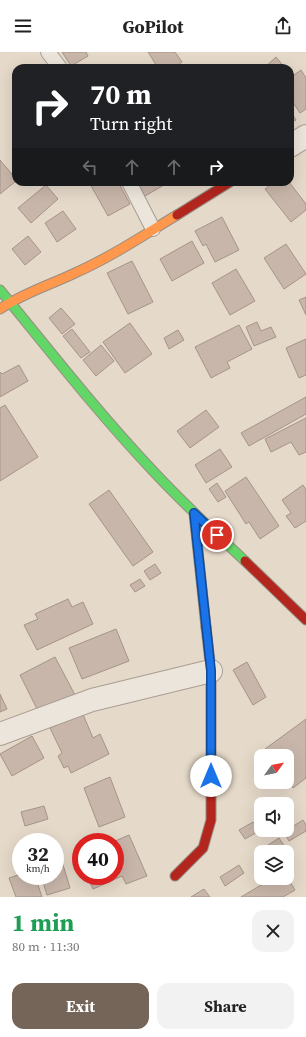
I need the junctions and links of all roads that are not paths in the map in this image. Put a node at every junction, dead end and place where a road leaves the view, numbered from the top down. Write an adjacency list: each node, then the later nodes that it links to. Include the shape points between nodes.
1 (48, 52): 2 (lane)
2 (57, 64)
3 (306, 136): 4 (street)
4 (294, 144)
5 (131, 186): 7 (lane)
6 (224, 186): 7 (street)
7 (154, 229): 9 (street, via 76,272)
8 (0, 290): 9 (street)
9 (10, 302): 10 (street); 11 (street, via 94,404)
10 (0, 309)
11 (194, 513): 12 (street); 13 (street)
12 (306, 620)
13 (211, 671): 14 (street, via 92,700); 15 (street, via 211,820 202,848)
14 (0, 734)
15 (174, 876)

